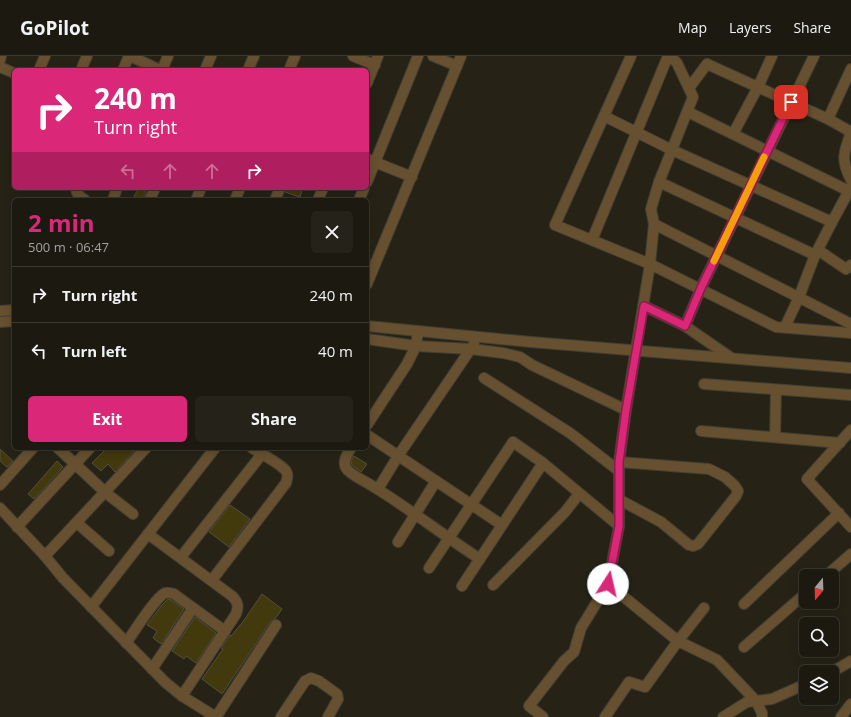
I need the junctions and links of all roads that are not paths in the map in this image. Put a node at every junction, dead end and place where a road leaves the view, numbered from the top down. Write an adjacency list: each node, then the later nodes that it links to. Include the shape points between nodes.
1 (2, 56): 16 (street)
2 (45, 56): 21 (street)
3 (88, 56): 22 (street)
4 (129, 56): 23 (street); 24 (street)
5 (168, 56): 25 (street)
6 (211, 56): 26 (street)
7 (254, 56): 27 (street)
8 (295, 56): 28 (street)
9 (353, 56): 18 (street)
10 (418, 56): 43 (street)
11 (433, 56): 19 (street)
12 (631, 56): 36 (street)
13 (669, 56): 33 (street, via 677,63); 38 (street)
14 (772, 56): 32 (street)
15 (814, 56): 34 (street)
16 (0, 60)
17 (710, 60): 32 (street); 33 (street)
18 (377, 61): 31 (street)
19 (459, 61): 45 (street)
20 (0, 67): 30 (street)
21 (40, 68)
22 (82, 68)
23 (124, 68)
24 (156, 68)
25 (162, 68)
26 (206, 68)
27 (249, 68)
28 (290, 68)
29 (851, 69): 37 (street)
30 (12, 72)
31 (369, 79)
32 (758, 87): 34 (street); 40 (street)
33 (689, 88): 35 (street, via 693,98)
34 (791, 102): 37 (street); 42 (street)
35 (688, 112): 40 (street); 41 (street)
36 (604, 116): 38 (street); 55 (street, via 555,225)
37 (828, 119): 39 (street)
38 (637, 133): 41 (street); 55 (street)
39 (851, 133): 46 (street, via 844,157 845,169)
40 (733, 134): 42 (street)
41 (672, 150): 47 (street); 48 (street)
42 (767, 151): 48 (street); 49 (street)
43 (371, 161): 44 (street); 45 (street)
44 (369, 172)
45 (412, 177): 60 (street)
46 (851, 180)
47 (659, 182): 52 (street); 54 (street, via 650,209)
48 (751, 185): 52 (street); 53 (street)
49 (850, 189): 53 (street)
50 (76, 190): 51 (street)
51 (82, 198)
52 (735, 218): 56 (street); 57 (street)
53 (832, 222): 56 (street)
54 (654, 224): 57 (street); 58 (street)
55 (592, 240): 58 (street)
56 (816, 253): 59 (street, via 846,269); 62 (street)
57 (716, 255): 61 (street); 62 (street)
58 (650, 264): 61 (street); 63 (street)
59 (851, 265)
60 (369, 279)
61 (701, 288): 69 (street); 71 (street, via 776,327)
62 (799, 297): 68 (street); 71 (street)
63 (644, 306): 69 (street); 76 (street)
64 (12, 310): 65 (street)
65 (0, 311)
66 (12, 321): 67 (street)
67 (0, 322)
68 (851, 324)
69 (685, 326): 77 (street)
70 (369, 327): 74 (street)
71 (785, 327): 72 (street)
72 (851, 333)
73 (369, 339): 74 (street)
74 (417, 339): 75 (street); 75 (street); 84 (street, via 407,364)
75 (475, 343): 76 (street); 83 (street, via 520,357); 98 (street)
76 (635, 354): 77 (street); 83 (street)
77 (731, 358): 78 (street)
78 (851, 368)
79 (484, 378): 101 (street)
80 (704, 384): 81 (street)
81 (776, 390): 82 (street); 88 (street)
82 (851, 395)
83 (626, 410): 101 (street)
84 (369, 422)
85 (851, 430): 89 (street)
86 (701, 431): 88 (street)
87 (369, 436): 98 (street)
88 (775, 437): 89 (street)
89 (840, 443): 110 (street, via 807,479)
90 (31, 450): 103 (street)
91 (60, 450): 99 (street)
92 (88, 450): 99 (street)
93 (144, 450): 105 (street)
94 (213, 450): 118 (street)
95 (255, 450): 97 (street)
96 (351, 450): 104 (street, via 345,461 346,468)
97 (262, 454): 124 (street); 128 (street, via 286,472 286,483)
98 (398, 456): 102 (street); 104 (street)
99 (75, 463): 105 (street); 116 (street)
100 (543, 463): 106 (street); 108 (street, via 513,442); 114 (street)
101 (619, 467): 107 (street); 107 (street, via 708,469 724,477 738,491 698,544 693,546 661,522)
102 (436, 481): 108 (street); 112 (street)
103 (0, 485)
104 (378, 489): 112 (street)
105 (106, 493): 111 (street); 113 (street)
106 (579, 494): 115 (street); 129 (street)
107 (620, 500): 115 (street)
108 (470, 504): 114 (street); 119 (street)
109 (0, 508): 116 (street)
110 (839, 513): 117 (street); 133 (street)
111 (133, 514)
112 (415, 514): 119 (street); 120 (street)
113 (77, 523): 121 (street); 123 (street)
114 (502, 525): 125 (street)
115 (619, 526): 130 (street)
116 (17, 527): 123 (street)
117 (851, 527)
118 (148, 534): 124 (street); 134 (street)
119 (448, 538): 125 (street); 126 (street)
120 (398, 542)
121 (109, 551)
122 (851, 554): 127 (street)
123 (45, 556): 134 (street)
124 (181, 557): 128 (street)
125 (480, 559): 131 (street)
126 (429, 568)
127 (834, 569)
128 (212, 580): 138 (street, via 238,602 236,614)
129 (493, 584)
130 (608, 584): 139 (street); 152 (street, via 581,628 574,652 529,706)
131 (462, 586)
132 (799, 599): 141 (street)
133 (744, 604)
134 (91, 607): 140 (street)
135 (193, 608): 138 (street); 140 (street, via 174,594 164,594); 143 (street)
136 (704, 608): 139 (street)
137 (276, 625): 149 (street)
138 (225, 631): 146 (street)
139 (678, 641): 147 (street, via 717,660); 153 (street, via 645,687 629,682)
140 (126, 643): 143 (street)
141 (744, 647)
142 (849, 666): 144 (street)
143 (152, 670): 146 (street)
144 (839, 670)
145 (799, 687): 147 (street, via 772,700)
146 (182, 696): 149 (street)
147 (756, 701): 154 (street, via 746,702); 155 (street)
148 (851, 704): 156 (street)
149 (216, 717)
150 (281, 717): 151 (street, via 305,681 311,678 320,681 337,694 338,699)
151 (328, 717)
152 (543, 717)
153 (605, 717)
154 (723, 717)
155 (762, 717)
156 (841, 717)

